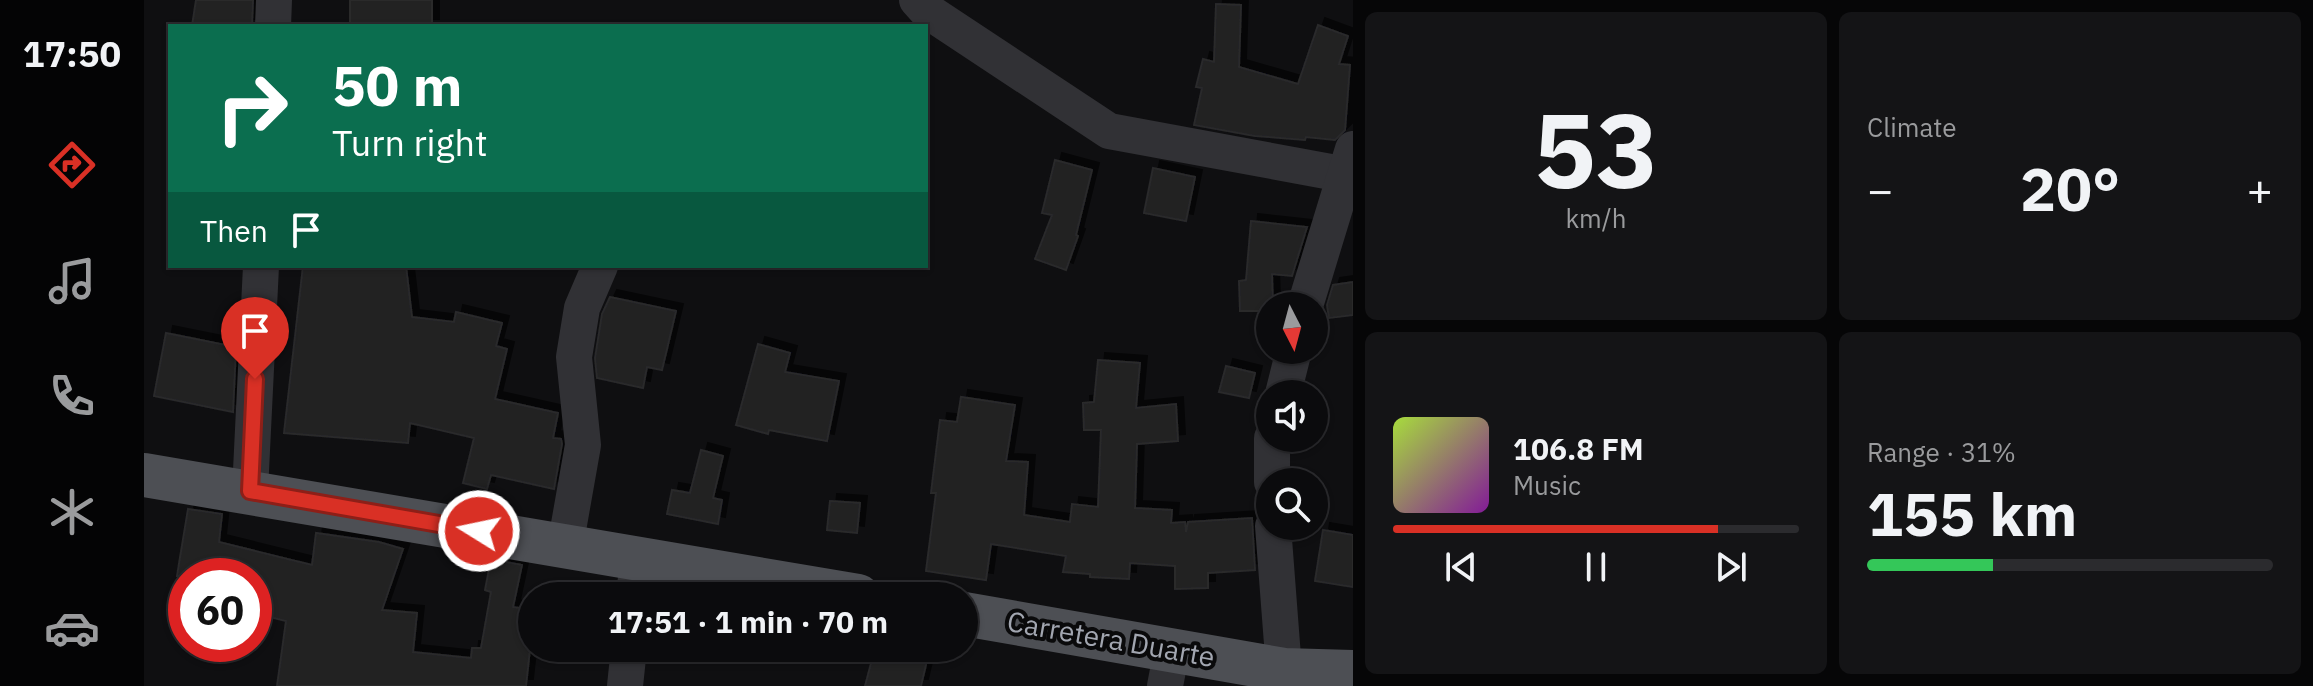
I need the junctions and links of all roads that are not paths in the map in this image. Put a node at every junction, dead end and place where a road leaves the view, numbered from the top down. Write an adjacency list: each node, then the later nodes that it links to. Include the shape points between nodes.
1 (274, 0): 3 (street)
2 (917, 0): 4 (street, via 1109,131)
3 (273, 24)
4 (1350, 166): 7 (street)
5 (261, 268): 9 (street)
6 (599, 268): 11 (street, via 582,308 574,357 583,445)
7 (1310, 292)
8 (144, 475): 9 (main road)
9 (250, 491): 11 (main road)
10 (1274, 540): 17 (street)
11 (565, 547): 12 (main road)
12 (636, 577): 13 (main road)
13 (694, 582)
14 (978, 618): 16 (main road, Carretera Duarte)
15 (628, 662): 19 (street)
16 (1168, 668): 17 (main road, Carretera Duarte)
17 (1284, 670): 18 (main road, Carretera Duarte)
18 (1353, 672)
19 (625, 686)

